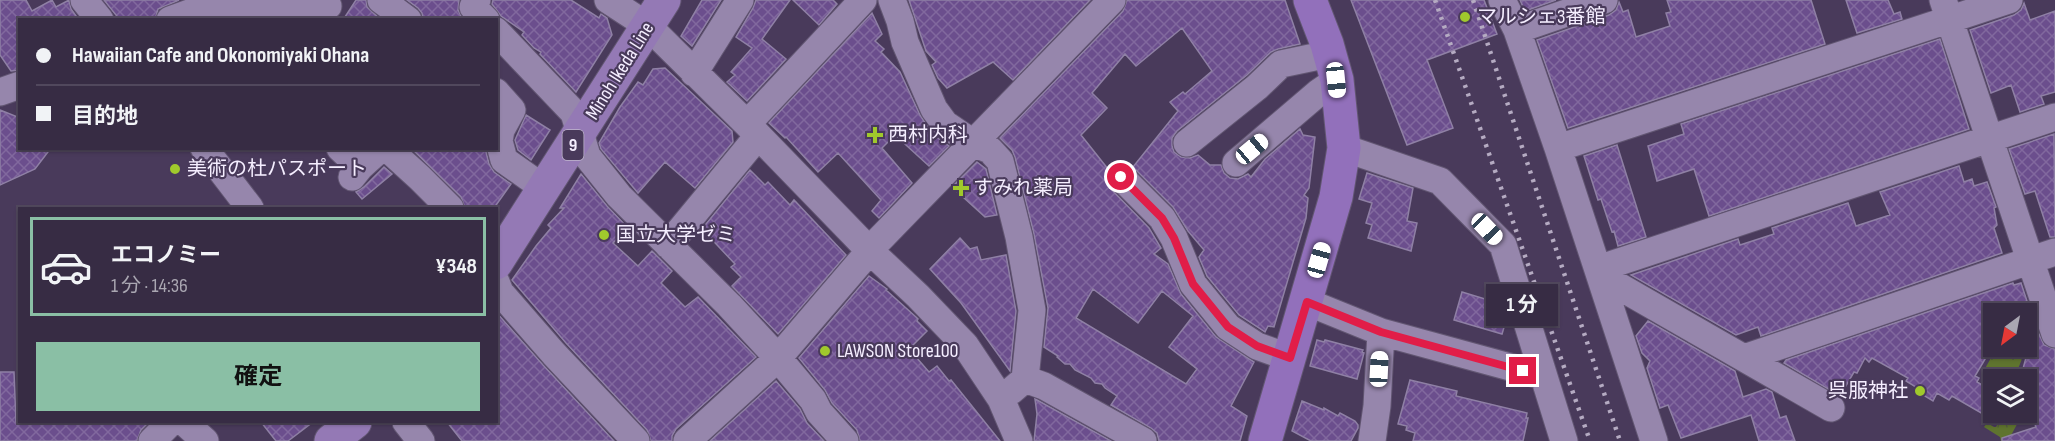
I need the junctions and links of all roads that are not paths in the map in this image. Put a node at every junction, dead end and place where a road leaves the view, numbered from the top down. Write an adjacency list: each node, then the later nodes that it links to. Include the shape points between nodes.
1 (84, 0): 16 (street)
2 (381, 0): 18 (street)
3 (477, 0): 19 (street, via 473,7)
4 (608, 0): 15 (street)
5 (740, 0): 23 (street)
6 (863, 0): 28 (street)
7 (892, 0): 31 (street, via 934,110 945,124)
8 (1112, 0): 31 (street)
9 (1310, 0): 22 (highway)
10 (1502, 0): 20 (street)
11 (1604, 0): 20 (street)
12 (2009, 0): 14 (street)
13 (326, 9): 17 (street, via 260,4 203,8)
14 (1946, 10): 30 (street); 34 (street)
15 (656, 13): 23 (street); 29 (main road, Minoh Ikeda Line / 9)
16 (98, 18)
17 (176, 18)
18 (405, 18)
19 (484, 18)
20 (1517, 30): 34 (street)
21 (498, 33): 29 (street, via 574,113)
22 (1333, 67): 32 (street, via 1281,64); 33 (highway); 39 (street, via 1318,93)
23 (694, 73): 28 (street)
24 (18, 87): 25 (street)
25 (0, 92)
26 (498, 94): 41 (street, via 512,110 499,141 504,160)
27 (2055, 117): 30 (street)
28 (752, 130): 45 (street); 59 (street, via 965,345)
29 (579, 135): 41 (main road, Minoh Ikeda Line / 9); 45 (street, via 587,156 606,180)
30 (1990, 139): 46 (street); 49 (street)
31 (973, 142): 44 (street); 58 (street, via 990,150 1000,161 1019,237 1032,310)
32 (1187, 143)
33 (1344, 148): 51 (highway, via 1336,197); 57 (street, via 1440,181 1503,246)
34 (1558, 148): 49 (street)
35 (208, 150): 42 (street)
36 (341, 150): 37 (street, via 356,172)
37 (379, 150)
38 (389, 150): 43 (street)
39 (1236, 163)
40 (1121, 177): 55 (street, via 1162,218 1193,284 1228,327 1257,346)
41 (545, 189): 47 (main road, Minoh Ikeda Line / 9)
42 (249, 207)
43 (449, 207)
44 (879, 240)
45 (668, 245): 54 (street)
46 (2043, 256): 53 (street); 56 (street)
47 (498, 260)
48 (861, 261): 54 (street)
49 (1600, 272): 56 (street); 77 (street)
50 (498, 287): 69 (street, via 554,354)
51 (1307, 302): 52 (street); 55 (highway)
52 (1381, 332): 57 (street); 75 (street)
53 (2055, 334)
54 (778, 358): 70 (street); 71 (street)
55 (1290, 358): 74 (highway)
56 (1763, 368): 60 (street)
57 (1543, 376): 76 (street)
58 (1025, 380): 59 (street); 73 (street, via 1044,386)
59 (1001, 399): 72 (street)
60 (1831, 408)
61 (170, 423): 65 (street)
62 (185, 423): 66 (street)
63 (354, 423): 67 (main road)
64 (407, 423): 68 (street)
65 (152, 441)
66 (204, 441)
67 (331, 441)
68 (421, 441)
69 (636, 441)
70 (687, 441)
71 (845, 441)
72 (1019, 441)
73 (1143, 441)
74 (1265, 441)
75 (1372, 441)
76 (1564, 441)
77 (1654, 441)

